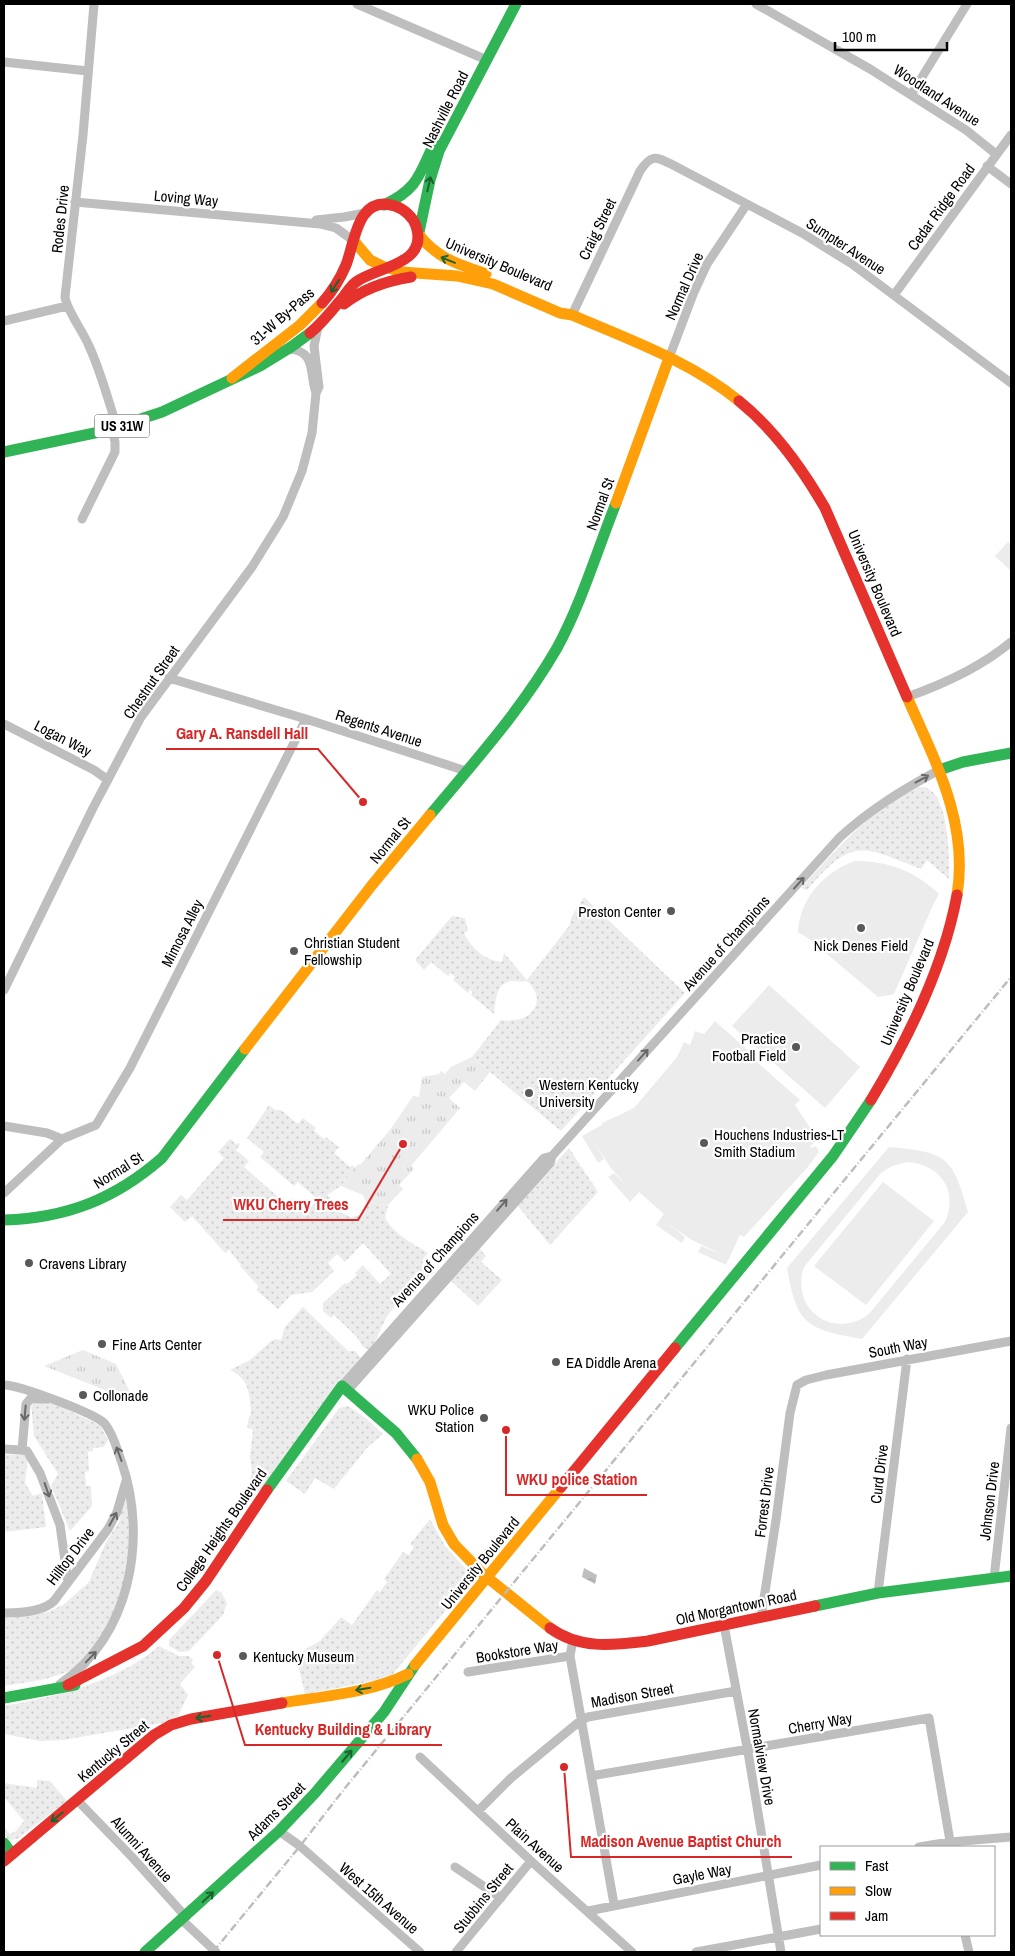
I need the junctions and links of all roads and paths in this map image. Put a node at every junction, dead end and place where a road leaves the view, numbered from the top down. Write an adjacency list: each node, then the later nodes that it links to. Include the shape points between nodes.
1 (94, 4): 8 (street, Rodes Drive)
2 (357, 4): 6 (street)
3 (516, 4): 6 (main road, Nashville Road)
4 (756, 4): 9 (street, Woodland Avenue)
5 (967, 4): 9 (street)
6 (487, 60): 17 (main road, Nashville Road, via 469,80 410,190); 20 (main road, Nashville Road, one-way to 6, via 439,151)
7 (4, 62): 8 (street)
8 (88, 71): 15 (street, Rodes Drive)
9 (911, 95): 11 (street, Woodland Avenue, via 966,130)
10 (1011, 135): 11 (street, Cedar Ridge Road)
11 (996, 154): 13 (street, Cedar Ridge Road)
12 (650, 158): 16 (street, Sumpter Avenue, via 673,165); 26 (street, Craig Street, via 640,171)
13 (987, 166): 14 (street); 24 (street, Cedar Ridge Road)
14 (1011, 184)
15 (76, 202): 19 (street, Loving Way); 25 (street, Rodes Drive, via 65,295)
16 (747, 204): 24 (street, Sumpter Avenue, via 814,240); 30 (street, Normal Drive, via 707,264)
17 (384, 205): 18 (main road); 20 (main road, via 408,213)
18 (366, 213): 19 (street, Loving Way); 21 (main road, via 358,224)
19 (294, 221): 21 (street, Loving Way, via 336,228)
20 (419, 233): 22 (main road, via 411,256); 26 (main road, University Boulevard, one-way to 20, via 562,307 440,257)
21 (354, 241): 22 (main road, via 370,260); 31 (main road, 31-W By-Pass, one-way to 31, via 340,277 326,299)
22 (388, 268): 23 (main road, University Boulevard); 28 (main road, 31-W By-Pass, via 358,280)
23 (428, 274): 26 (main road, University Boulevard, via 493,284 560,313); 28 (main road, via 365,288)
24 (894, 295): 32 (street, Sumpter Avenue)
25 (67, 306): 27 (street); 34 (street, via 89,345)
26 (572, 315): 30 (main road, University Boulevard)
27 (4, 321)
28 (322, 323): 29 (main road, 31-W By-Pass); 33 (street, Chestnut Street, via 314,346 319,387)
29 (288, 349): 31 (main road, 31-W By-Pass); 33 (street, Chestnut Street, via 298,350 307,357)
30 (669, 358): 39 (main road, University Boulevard, via 736,398 768,427 800,466 831,520); 43 (main road, Normal St, via 600,545 560,641 531,690)
31 (232, 378): 34 (main road, 31-W By-Pass / US 31W, via 168,409)
32 (1011, 383)
33 (316, 393): 38 (street, Chestnut Street, via 307,455 283,517 252,567)
34 (114, 428): 35 (main road, 31-W By-Pass / US 31W); 36 (street, via 115,452)
35 (4, 452)
36 (82, 519)
37 (1011, 642): 39 (street, via 974,668)
38 (169, 678): 40 (street, Regents Avenue); 45 (street, Chestnut Street, via 141,717)
39 (907, 697): 44 (main road, University Boulevard)
40 (306, 719): 43 (street, Regents Avenue); 48 (street, Mimosa Alley, via 130,1068 96,1125)
41 (4, 724): 45 (street, Logan Way)
42 (1011, 753): 44 (main road)
43 (466, 770): 50 (main road, Normal St, via 372,885 162,1158 135,1181 87,1205 56,1214)
44 (939, 770): 54 (street, Avenue of Champions, one-way to 44, via 544,1158 552,1156 840,837 888,798); 62 (main road, University Boulevard, via 958,834 958,896 928,987 887,1074 856,1124 818,1174)
45 (108, 780): 46 (street, Chestnut Street)
46 (4, 990)
47 (4, 1126): 48 (street, via 47,1132)
48 (62, 1139): 49 (street, Mimosa Alley)
49 (4, 1193)
50 (4, 1220)
51 (1011, 1341): 52 (street, South Way)
52 (908, 1359): 55 (street, South Way, via 800,1382); 65 (street, Curd Drive)
53 (4, 1385): 56 (street)
54 (345, 1388): 62 (main road, via 391,1429 422,1465 447,1534); 73 (main road, College Heights Boulevard, via 283,1468 184,1608 143,1646 68,1685)
55 (795, 1389): 67 (street, Forrest Drive)
56 (51, 1398): 59 (street, one-way to 59, via 28,1401); 60 (street, one-way to 56, via 111,1433 104,1423)
57 (1011, 1428): 63 (street, Johnson Drive)
58 (4, 1449): 59 (street)
59 (22, 1450): 64 (street, one-way to 64, via 32,1457 60,1525)
60 (126, 1479): 64 (street, Hilltop Drive, one-way to 60, via 112,1520); 73 (street, one-way to 60, via 93,1655 121,1607 132,1546 131,1499)
61 (1011, 1576): 63 (main road, Old Morgantown Road)
62 (487, 1577): 69 (main road, Old Morgantown Road, via 550,1629); 72 (main road, University Boulevard)
63 (994, 1578): 65 (main road, Old Morgantown Road)
64 (68, 1582): 66 (street, Hilltop Drive, via 50,1605)
65 (878, 1593): 67 (main road, Old Morgantown Road)
66 (4, 1613)
67 (761, 1618): 68 (main road, Old Morgantown Road)
68 (724, 1625): 69 (main road, Old Morgantown Road, via 627,1644 600,1645); 74 (street, Normalview Drive)
69 (573, 1640): 70 (street)
70 (570, 1656): 71 (street, Bookstore Way); 76 (street)
71 (468, 1672)
72 (408, 1673): 80 (main road, Kentucky Street, one-way to 80, via 376,1687 171,1725 154,1735); 82 (main road, Adams Street, one-way to 72, via 384,1712)
73 (54, 1688): 75 (main road, College Heights Boulevard)
74 (736, 1691): 76 (street, Madison Street); 77 (street, Normalview Drive)
75 (4, 1698)
76 (580, 1721): 79 (street); 81 (street, Madison Street, via 511,1778)
77 (747, 1750): 79 (street, Cherry Way); 85 (street, Cherry Way, via 929,1718); 91 (street, Normalview Drive)
78 (420, 1757): 81 (street, Plain Avenue)
79 (591, 1776): 93 (street)
80 (78, 1801): 87 (main road, Kentucky Street, one-way to 87); 95 (street, Alumni Avenue, via 130,1855)
81 (478, 1811): 88 (street, Plain Avenue)
82 (279, 1831): 95 (main road, Adams Street, one-way to 82); 101 (street, West 15th Avenue)
83 (1011, 1837): 85 (street)
84 (4, 1843): 87 (main road)
85 (950, 1845): 86 (street)
86 (934, 1846)
87 (8, 1858)
88 (531, 1861): 92 (street, Stubbins Street); 94 (street, Plain Avenue)
89 (820, 1865): 91 (street, Gayle Way)
90 (455, 1867): 92 (street)
91 (769, 1874): 93 (street, Gayle Way); 98 (street, Normalview Drive)
92 (501, 1898): 102 (street, Stubbins Street)
93 (614, 1904): 94 (street, Gayle Way)
94 (588, 1911): 103 (street, Plain Avenue)
95 (184, 1919): 99 (main road, Adams Street); 100 (street, Alumni Avenue)
96 (820, 1929): 98 (street)
97 (965, 1936): 106 (street)
98 (779, 1937): 104 (street); 105 (street, Normalview Drive)
99 (145, 1952)
100 (216, 1952)
101 (420, 1952)
102 (456, 1952)
103 (632, 1952)
104 (696, 1952)
105 (781, 1952)
106 (969, 1952)

